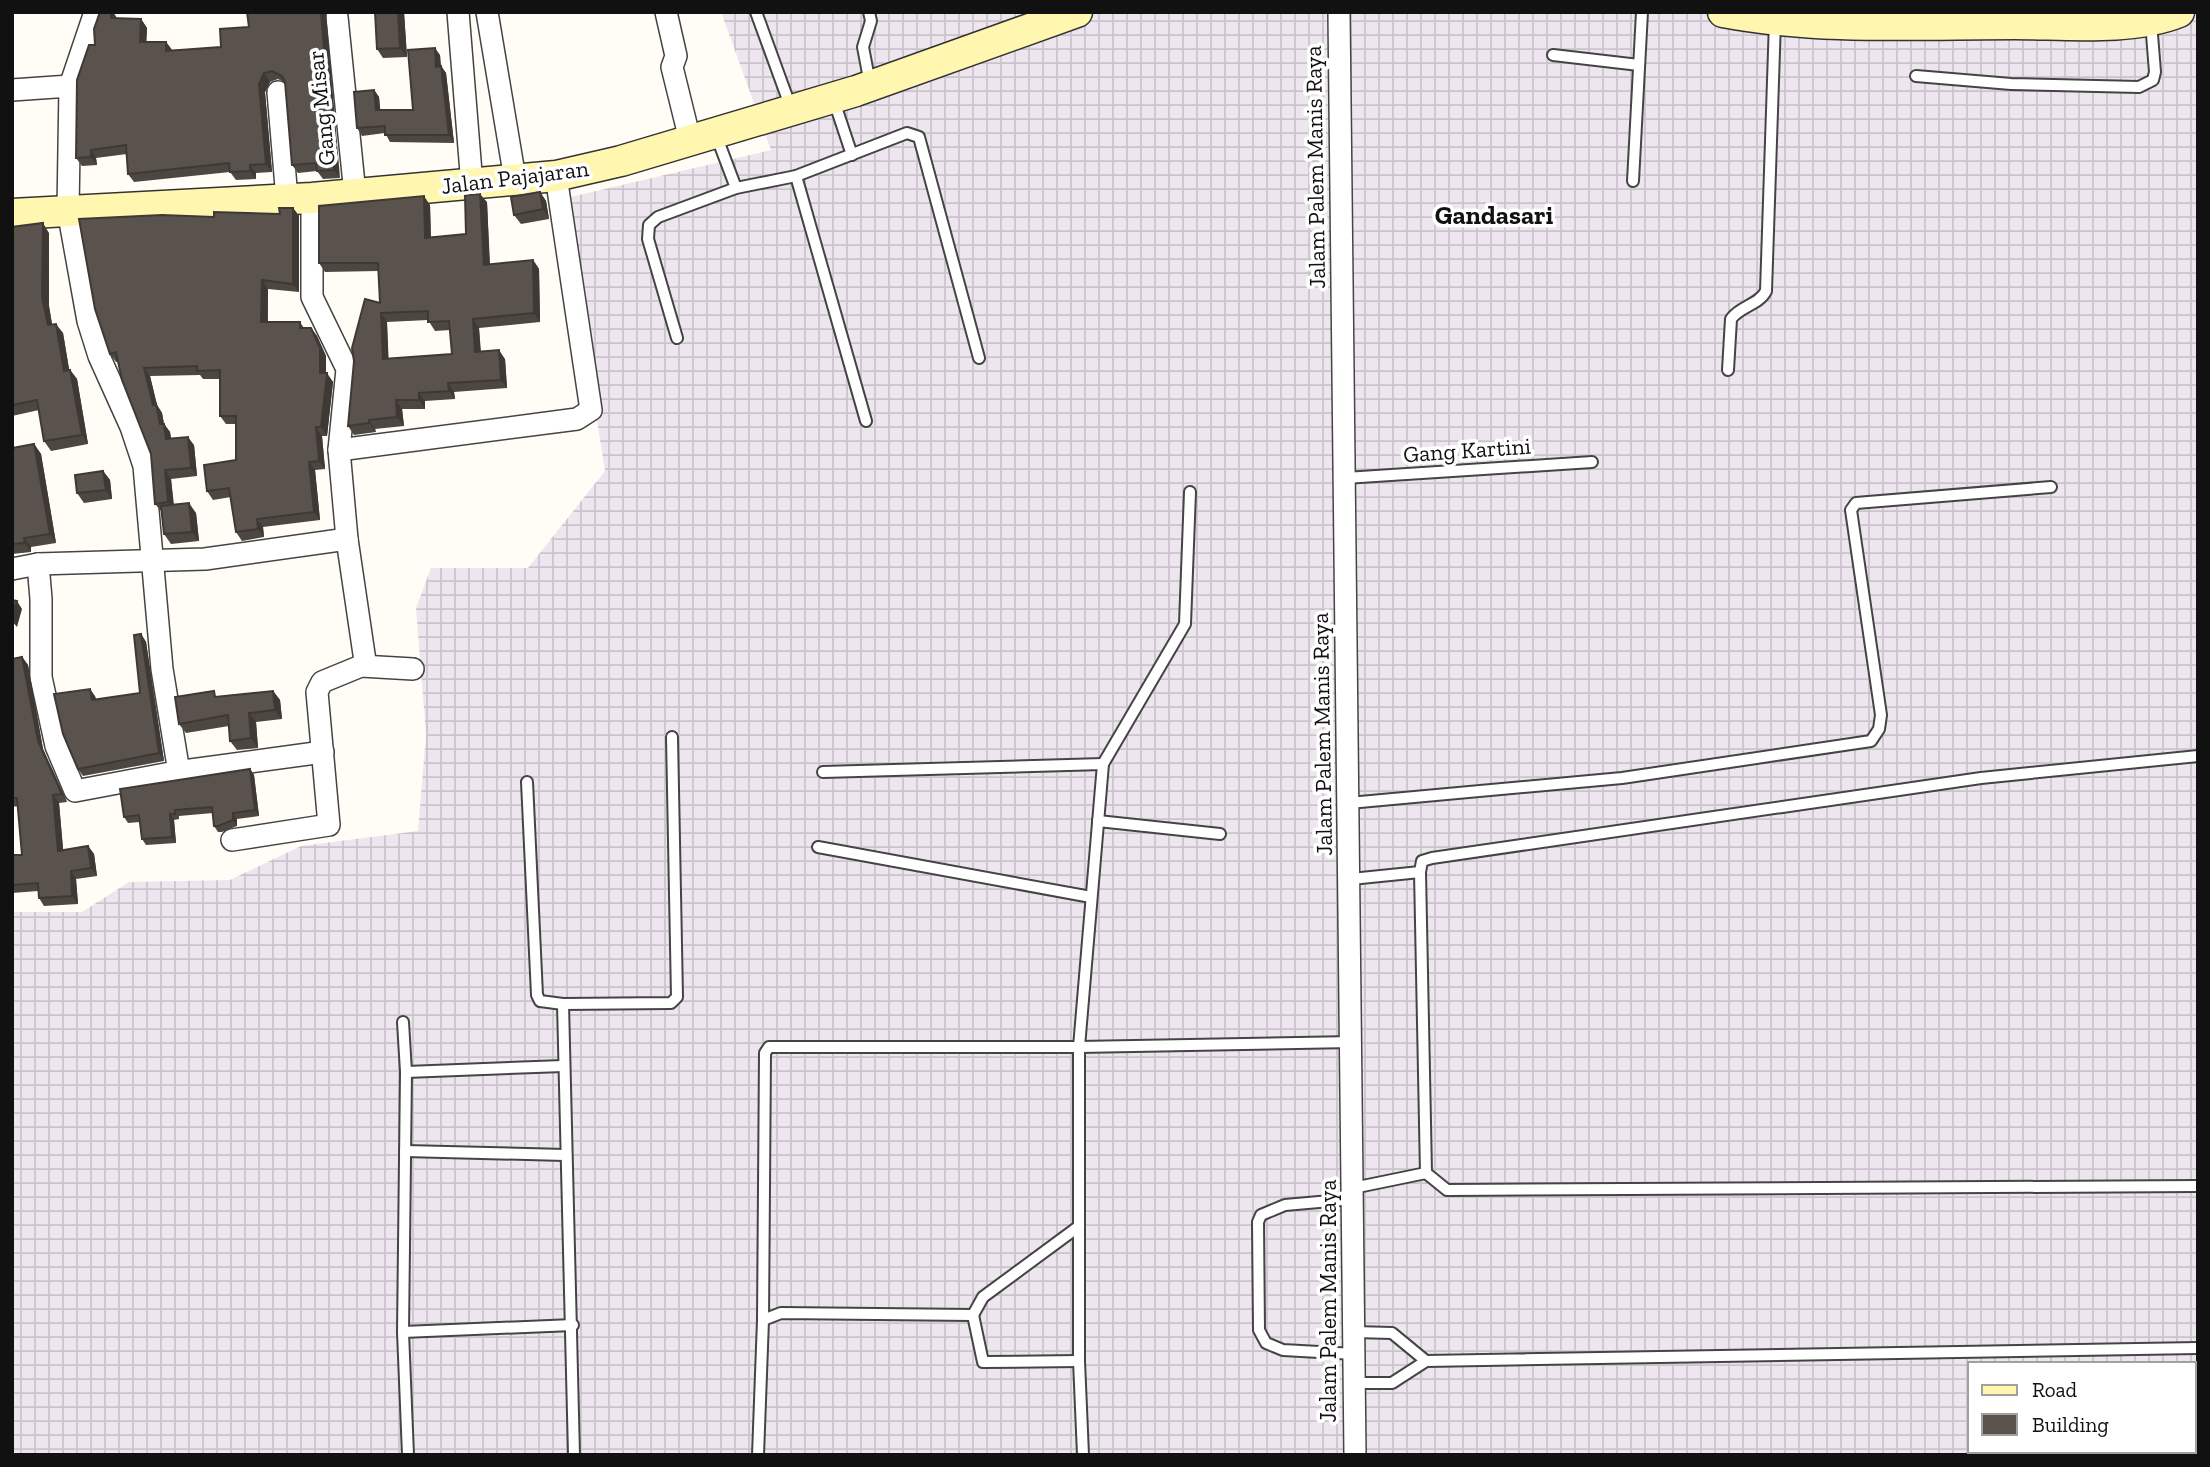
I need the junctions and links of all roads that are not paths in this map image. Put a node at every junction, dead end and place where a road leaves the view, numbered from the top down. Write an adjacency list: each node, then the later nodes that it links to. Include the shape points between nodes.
1 (95, 12): 18 (street)
2 (458, 12): 30 (street)
3 (487, 12): 28 (street)
4 (666, 12): 24 (street, via 676,56 672,66)
5 (756, 12): 23 (lane)
6 (869, 12): 19 (lane, via 863,47)
7 (1077, 12): 19 (main road, Jalan Pajajaran)
8 (1339, 12): 42 (street, Jalam Palem Manis Raya)
9 (1642, 12): 16 (lane)
10 (1723, 12): 14 (main road)
11 (2164, 16): 13 (main road); 17 (lane, via 2153,80 2139,87)
12 (337, 17): 32 (street, Gang Misar)
13 (2088, 18): 14 (main road, via 1932,25)
14 (1775, 20): 38 (lane, via 1766,291 1731,319)
15 (1553, 55): 16 (lane)
16 (1639, 65): 29 (lane)
17 (1916, 76)
18 (70, 86): 20 (street); 34 (street)
19 (871, 86): 22 (main road, Jalan Pajajaran)
20 (12, 90)
21 (278, 92): 33 (street)
22 (833, 99): 23 (main road, Jalan Pajajaran); 25 (lane)
23 (792, 111): 24 (main road, Jalan Pajajaran)
24 (702, 136): 26 (main road, Jalan Pajajaran); 31 (lane)
25 (852, 155): 27 (lane); 37 (lane, via 907,133 919,136)
26 (556, 176): 28 (main road, Jalan Pajajaran); 40 (street, via 591,410 577,419)
27 (796, 176): 31 (lane); 39 (lane)
28 (515, 179): 30 (main road, Jalan Pajajaran)
29 (1633, 181)
30 (472, 185): 32 (main road, Jalan Pajajaran)
31 (736, 188): 36 (lane, via 658,217 649,225 648,239)
32 (355, 194): 33 (main road, Jalan Pajajaran)
33 (300, 198): 34 (main road, Jalan Pajajaran); 40 (street, via 312,297 347,369)
34 (68, 210): 35 (main road, Jalan Pajajaran); 46 (street, via 88,321 144,466)
35 (12, 214)
36 (677, 338)
37 (979, 358)
38 (1728, 370)
39 (866, 421)
40 (339, 450): 45 (street)
41 (1592, 462): 42 (lane, Gang Kartini)
42 (1345, 478): 58 (street, Jalam Palem Manis Raya)
43 (2051, 486): 58 (lane, via 1856,503 1851,510 1881,715 1871,741 1622,778)
44 (1190, 492): 54 (lane, via 1185,624)
45 (346, 539): 46 (street, via 205,559); 49 (street, via 364,658)
46 (154, 558): 47 (street); 55 (street, via 162,669)
47 (38, 564): 48 (street); 55 (street, via 41,677 71,787 80,791)
48 (12, 569)
49 (361, 666): 50 (street); 52 (street, via 318,687)
50 (413, 669)
51 (672, 737): 66 (lane, via 677,997 671,1003)
52 (323, 752): 55 (street); 61 (street, via 328,827)
53 (2198, 756): 63 (lane, via 1981,778 1432,858 1422,861)
54 (1103, 764): 56 (lane); 59 (lane)
55 (179, 772)
56 (823, 772)
57 (527, 782): 66 (lane, via 537,995 540,1001)
58 (1349, 803): 64 (street, Jalam Palem Manis Raya)
59 (1098, 821): 60 (lane); 65 (lane)
60 (1220, 834)
61 (232, 840)
62 (818, 847): 65 (lane)
63 (1420, 872): 64 (lane); 74 (lane)
64 (1350, 879): 68 (street, Jalam Palem Manis Raya)
65 (1091, 897): 69 (lane)
66 (563, 1004): 70 (lane)
67 (403, 1023): 71 (lane)
68 (1353, 1042): 69 (lane); 76 (street, Jalam Palem Manis Raya)
69 (1079, 1047): 77 (lane); 79 (lane, via 769,1047 765,1053)
70 (563, 1066): 71 (lane); 73 (lane)
71 (406, 1073): 72 (lane)
72 (405, 1151): 73 (lane); 81 (lane)
73 (565, 1155): 80 (lane)
74 (1426, 1173): 75 (lane, via 1447,1190); 76 (lane)
75 (2198, 1186)
76 (1353, 1194): 82 (street, Jalam Palem Manis Raya); 82 (lane, via 1285,1205 1261,1215 1259,1330 1266,1343 1283,1350)
77 (1078, 1227): 78 (lane, via 983,1297); 85 (lane)
78 (973, 1315): 79 (lane, via 782,1313); 85 (lane, via 983,1362)
79 (763, 1320): 91 (lane)
80 (573, 1325): 81 (lane); 90 (lane)
81 (403, 1332): 89 (lane)
82 (1355, 1343): 86 (lane, via 1392,1333); 88 (street, Jalam Palem Manis Raya)
83 (2198, 1348): 84 (lane)
84 (2055, 1351): 86 (lane); 87 (lane)
85 (1079, 1361): 92 (lane)
86 (1426, 1361): 88 (lane, via 1392,1383)
87 (2056, 1362)
88 (1355, 1383): 93 (street, Jalam Palem Manis Raya)
89 (408, 1455)
90 (573, 1455)
91 (758, 1455)
92 (1083, 1455)
93 (1356, 1455)

